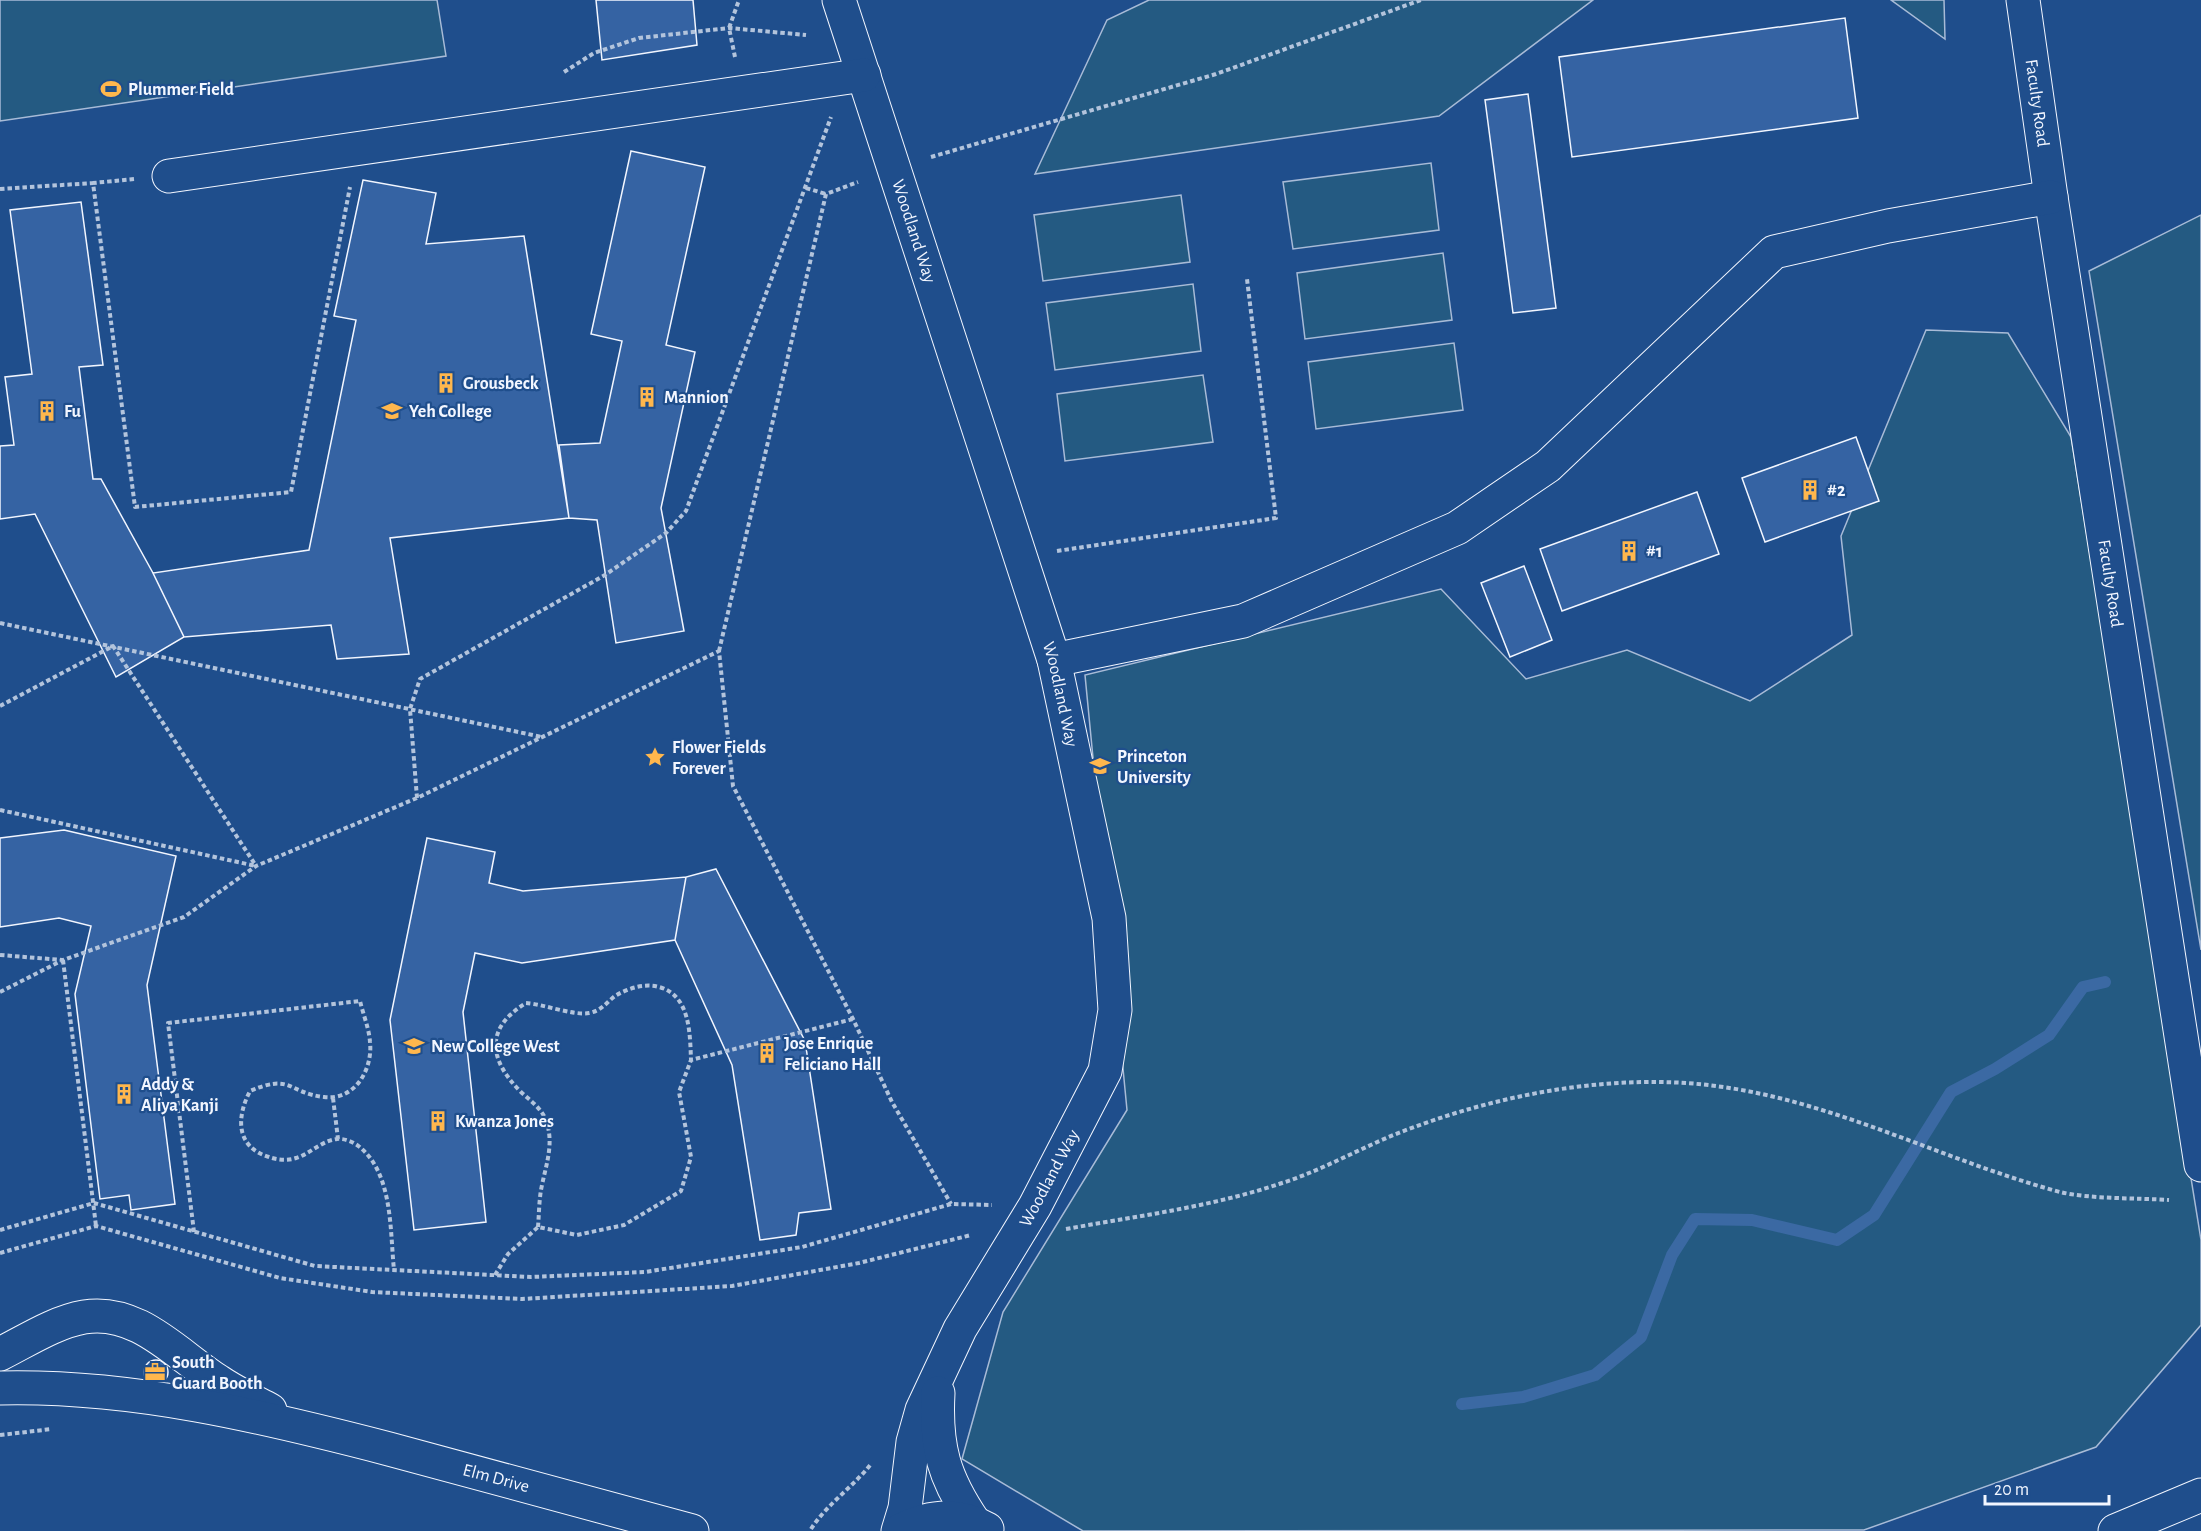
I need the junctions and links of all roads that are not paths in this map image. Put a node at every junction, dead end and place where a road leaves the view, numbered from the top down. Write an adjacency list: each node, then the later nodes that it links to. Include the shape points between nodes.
1 (839, 0): 3 (street, Woodland Way)
2 (2024, 0): 5 (street, Faculty Road)
3 (855, 76): 4 (street); 6 (street, Woodland Way, via 895,168)
4 (170, 176)
5 (2050, 197): 6 (street, via 1888,226 1774,252 1548,466 1457,528 1243,621); 7 (street, Faculty Road)
6 (1054, 660): 9 (street, Woodland Way, via 1109,918 1115,1010 1105,1071 1035,1206 960,1329)
7 (2201, 1165)
8 (0, 1354): 11 (street, Elm Drive, via 63,1323 109,1317 152,1333 219,1382)
9 (939, 1374): 13 (street, Woodland Way, via 936,1421 945,1470 956,1494); 15 (street, Woodland Way, via 922,1410 913,1442)
10 (0, 1388): 11 (street, Elm Drive, via 88,1391 190,1404)
11 (298, 1426): 14 (street, Elm Drive)
12 (2201, 1495): 16 (street)
13 (982, 1526): 15 (street, via 946,1517 918,1522)
14 (692, 1531)
15 (899, 1531)
16 (2115, 1531)

